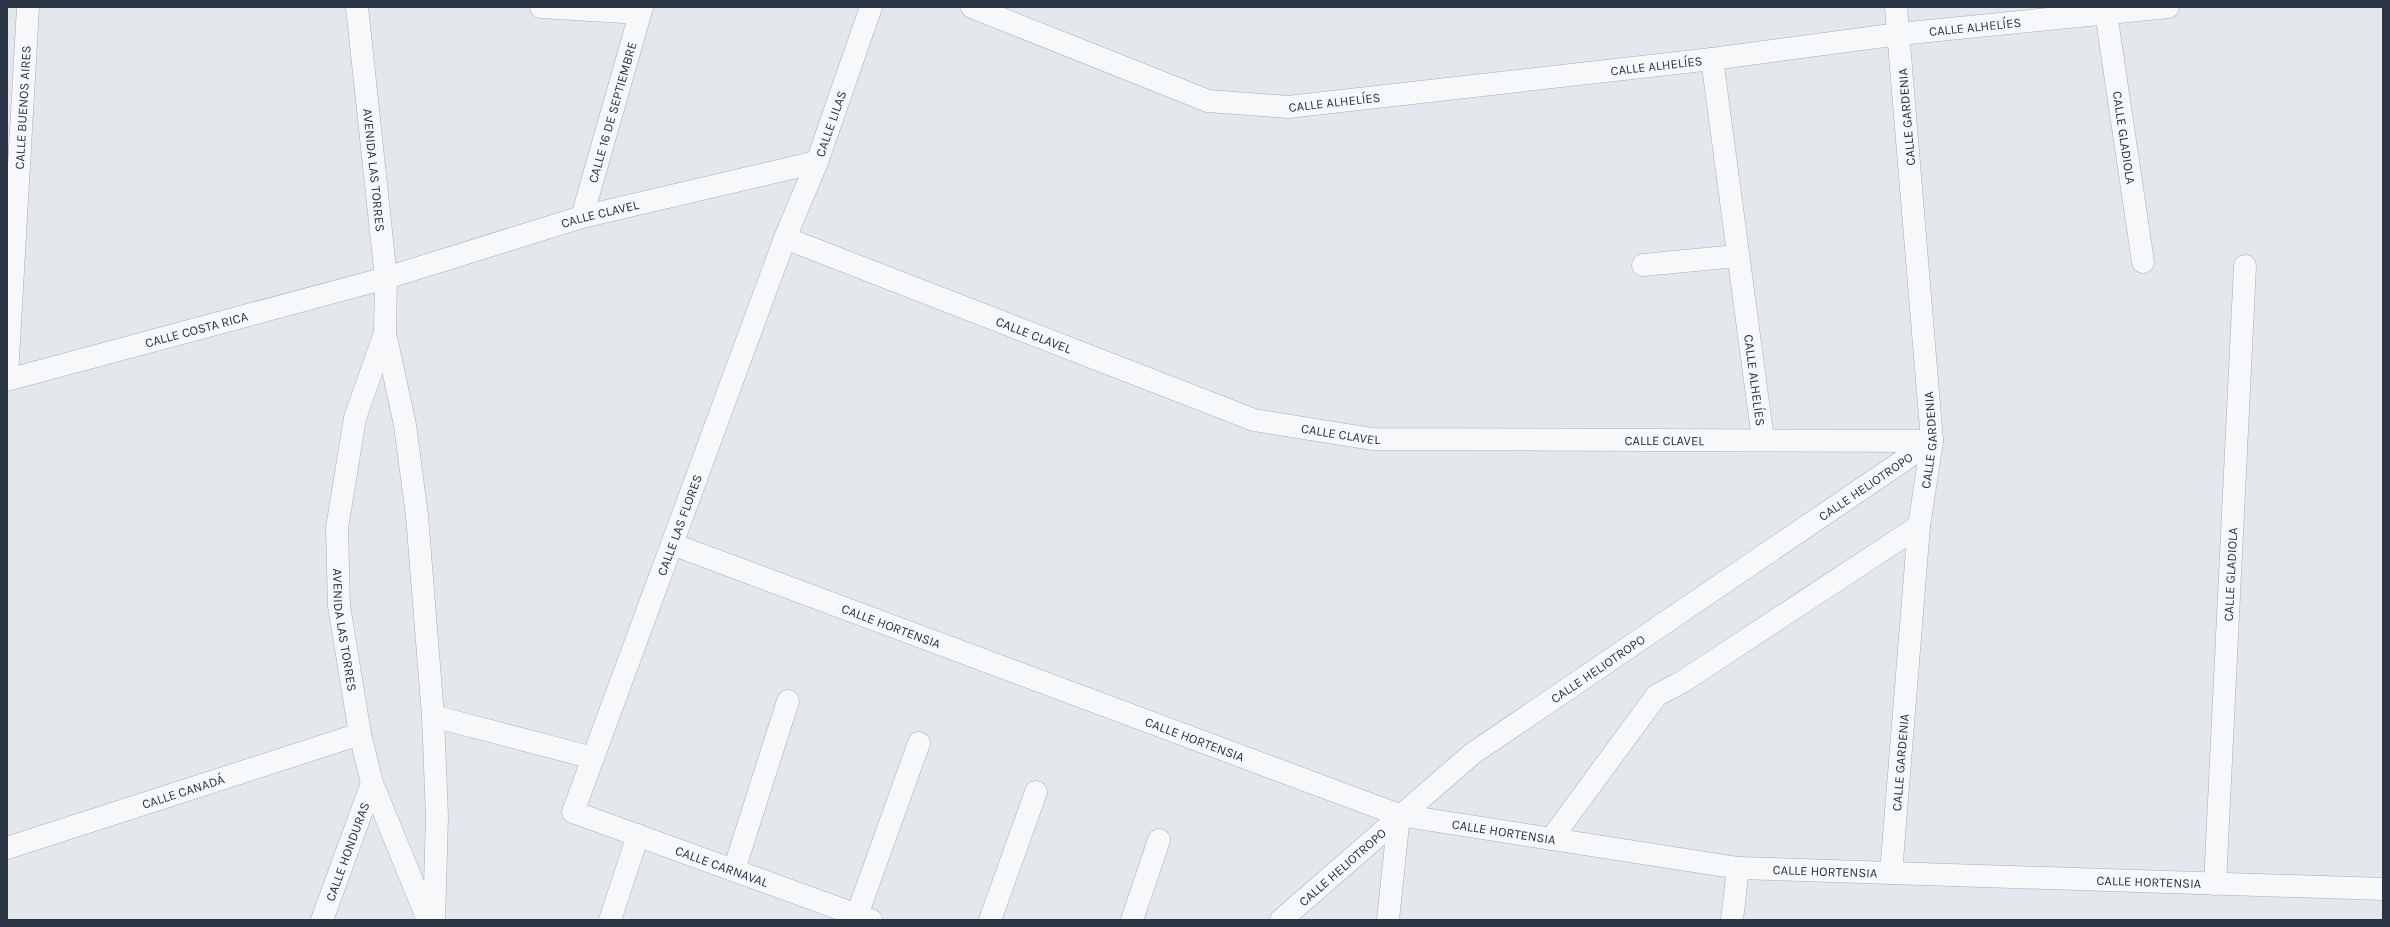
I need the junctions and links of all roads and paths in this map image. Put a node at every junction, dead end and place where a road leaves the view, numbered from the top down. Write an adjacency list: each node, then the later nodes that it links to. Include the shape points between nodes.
1 (28, 7): 21 (street, CALLE BUENOS AIRES)
2 (357, 7): 19 (street, AVENIDA LAS TORRES)
3 (553, 7): 8 (street)
4 (871, 7): 12 (street, CALLE LILAS)
5 (972, 7): 11 (street, CALLE ALHELÍES, via 1208,101 1288,107)
6 (1896, 7): 10 (street, CALLE GARDENIA)
7 (2168, 7): 9 (street, CALLE ALHELÍES)
8 (641, 10): 13 (street, CALLE 16 DE SEPTIEMBRE)
9 (2106, 13): 10 (street, CALLE ALHELÍES); 16 (street, CALLE GLADIOLA)
10 (1899, 34): 11 (street, CALLE ALHELÍES); 24 (street, CALLE GARDENIA)
11 (1712, 59): 15 (street, CALLE ALHELÍES)
12 (817, 162): 13 (street, CALLE CLAVEL); 14 (street, CALLE LILAS)
13 (582, 217): 19 (street, CALLE CLAVEL)
14 (785, 238): 23 (street, CALLE CLAVEL, via 1254,420 1372,439); 26 (street, CALLE LAS FLORES)
15 (1737, 256): 17 (street); 23 (street, CALLE ALHELÍES)
16 (2143, 262)
17 (1643, 265)
18 (2245, 266): 43 (street, CALLE GLADIOLA)
19 (386, 278): 20 (street, AVENIDA LAS TORRES); 22 (street, CALLE COSTA RICA)
20 (385, 333): 28 (street, AVENIDA LAS TORRES, via 405,425 417,516); 29 (street, AVENIDA LAS TORRES, via 355,418 337,528 339,606)
21 (7, 376)
22 (7, 380)
23 (1763, 440): 24 (street, CALLE CLAVEL)
24 (1932, 441): 25 (street, CALLE GARDENIA); 35 (street, CALLE HELIOTROPO, via 1472,754)
25 (1919, 526): 37 (street, via 1657,695); 42 (street, CALLE GARDENIA)
26 (672, 544): 31 (street, CALLE LAS FLORES); 35 (street, CALLE HORTENSIA)
27 (788, 701): 41 (street)
28 (433, 716): 31 (street); 48 (street, AVENIDA LAS TORRES, via 437,817)
29 (360, 734): 32 (street, AVENIDA LAS TORRES); 39 (street, CALLE CANADÁ)
30 (919, 742): 45 (street)
31 (593, 758): 34 (street, CALLE LAS FLORES)
32 (372, 783): 46 (street, CALLE HONDURAS); 47 (street, AVENIDA LAS TORRES)
33 (1036, 792): 50 (street)
34 (573, 812): 36 (street, CALLE CARNAVAL)
35 (1399, 815): 37 (street, CALLE HORTENSIA); 52 (street, CALLE HELIOTROPO); 53 (street)
36 (638, 835): 41 (street, CALLE CARNAVAL); 49 (street)
37 (1551, 839): 40 (street, CALLE HORTENSIA)
38 (1159, 840): 51 (street)
39 (7, 848)
40 (1738, 868): 42 (street, CALLE HORTENSIA); 54 (street)
41 (734, 870): 45 (street, CALLE CARNAVAL)
42 (1891, 873): 43 (street, CALLE HORTENSIA)
43 (2215, 884): 44 (street, CALLE HORTENSIA)
44 (2383, 889)
45 (864, 917)
46 (322, 920)
47 (428, 920)
48 (434, 920)
49 (610, 920)
50 (990, 920)
51 (1132, 920)
52 (1281, 920)
53 (1388, 920)
54 (1732, 920)

